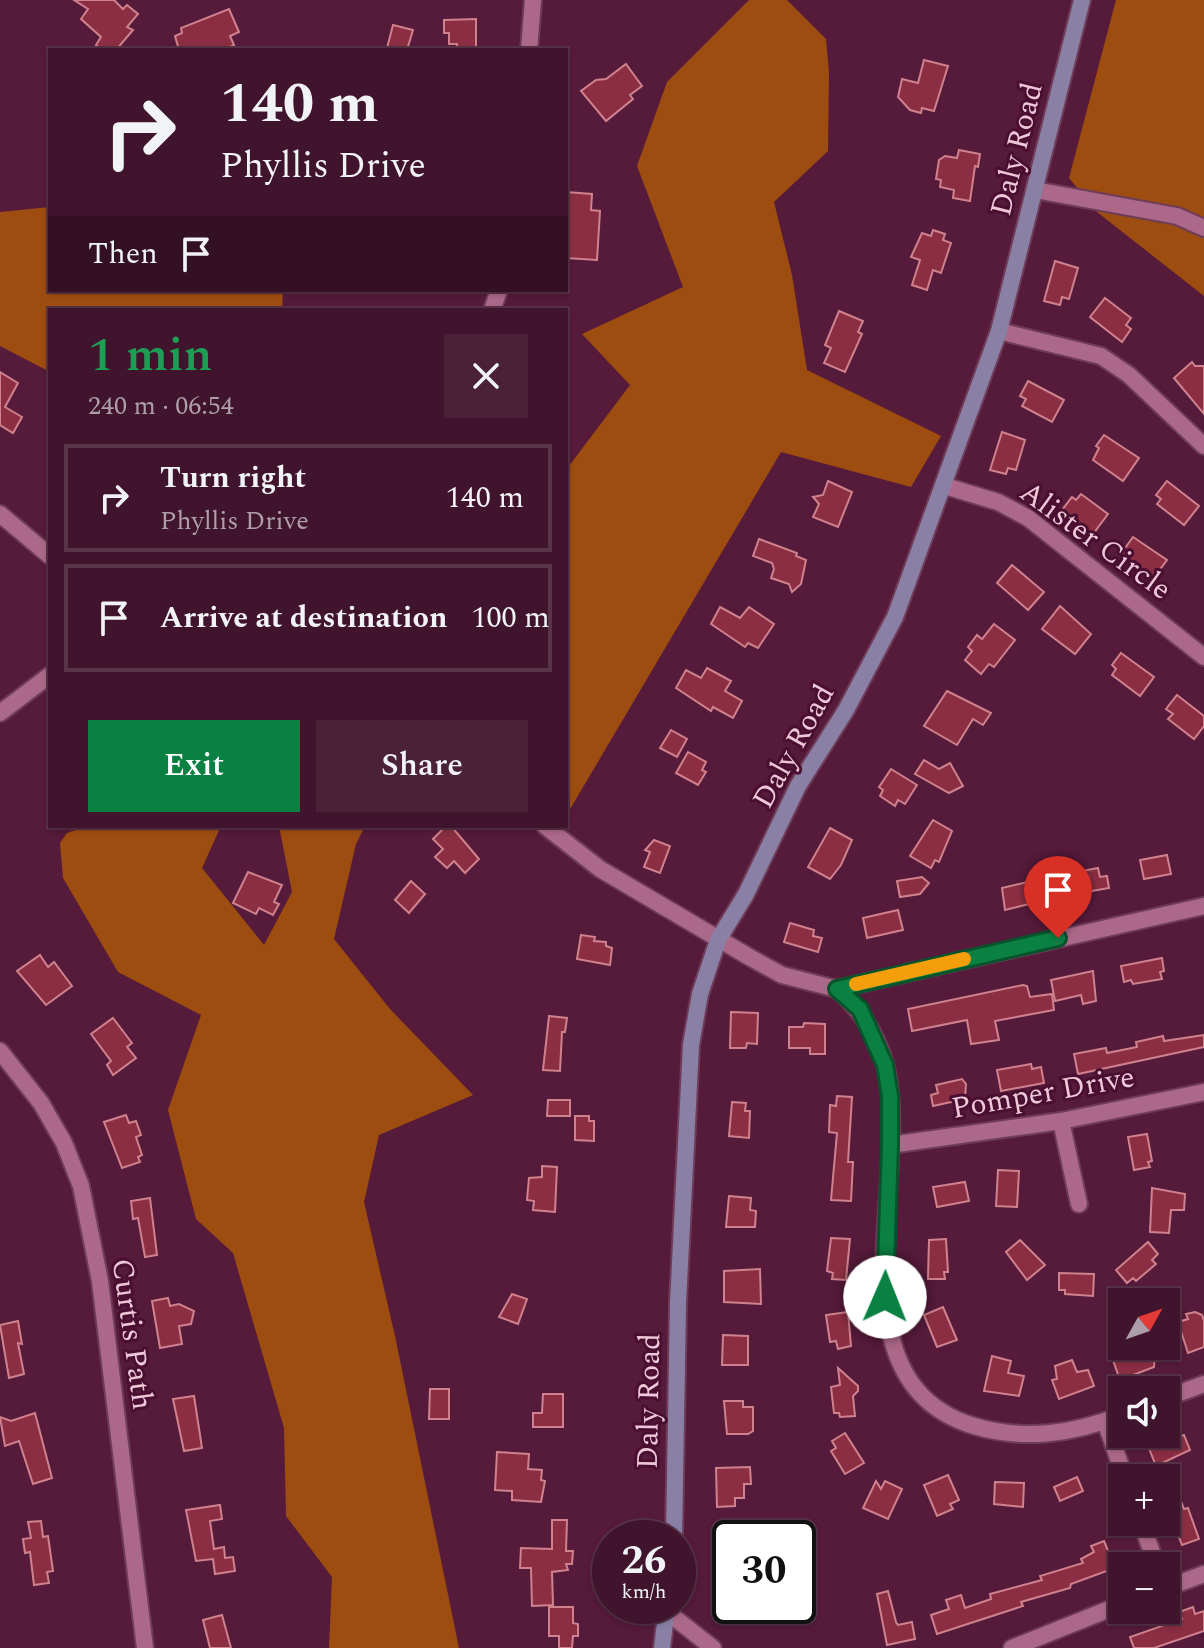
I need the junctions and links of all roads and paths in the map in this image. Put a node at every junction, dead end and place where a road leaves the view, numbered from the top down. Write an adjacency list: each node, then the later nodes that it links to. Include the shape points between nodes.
1 (533, 0): 3 (street)
2 (1082, 0): 4 (street, Daly Road)
3 (529, 48)
4 (1035, 190): 5 (street, via 1177,216); 6 (street, Daly Road)
5 (1204, 228)
6 (999, 331): 7 (street, via 1101,356 1129,375); 8 (street, Daly Road)
7 (1204, 446)
8 (945, 486): 11 (street, Alister Circle, via 998,502 1028,518); 16 (street, Daly Road, via 895,617)
9 (0, 514): 10 (street)
10 (48, 554)
11 (1204, 657)
12 (48, 677): 13 (street)
13 (0, 713)
14 (548, 828): 16 (street, via 600,869)
15 (1204, 906): 17 (street)
16 (718, 940): 17 (street, via 782,975); 28 (street, Daly Road, via 691,1045)
17 (837, 989): 21 (street, via 860,1009 885,1065)
18 (0, 1051): 34 (street, Curtis Path, via 41,1103 81,1186 100,1281)
19 (1204, 1092): 20 (street, Pomper Drive)
20 (1061, 1121): 21 (street, Pomper Drive); 22 (street)
21 (890, 1145): 26 (street, via 885,1297 889,1334 926,1400 962,1422 1005,1435 1053,1434)
22 (1079, 1204)
23 (1204, 1384): 24 (street)
24 (1180, 1393)
25 (1108, 1420): 26 (street)
26 (1105, 1421): 27 (street)
27 (1120, 1464)
28 (674, 1520)
29 (1204, 1574): 30 (street)
30 (1180, 1583)
31 (1108, 1610): 37 (street)
32 (665, 1624): 35 (street)
33 (685, 1624): 36 (street)
34 (145, 1648)
35 (662, 1648)
36 (713, 1648)
37 (1012, 1648)

